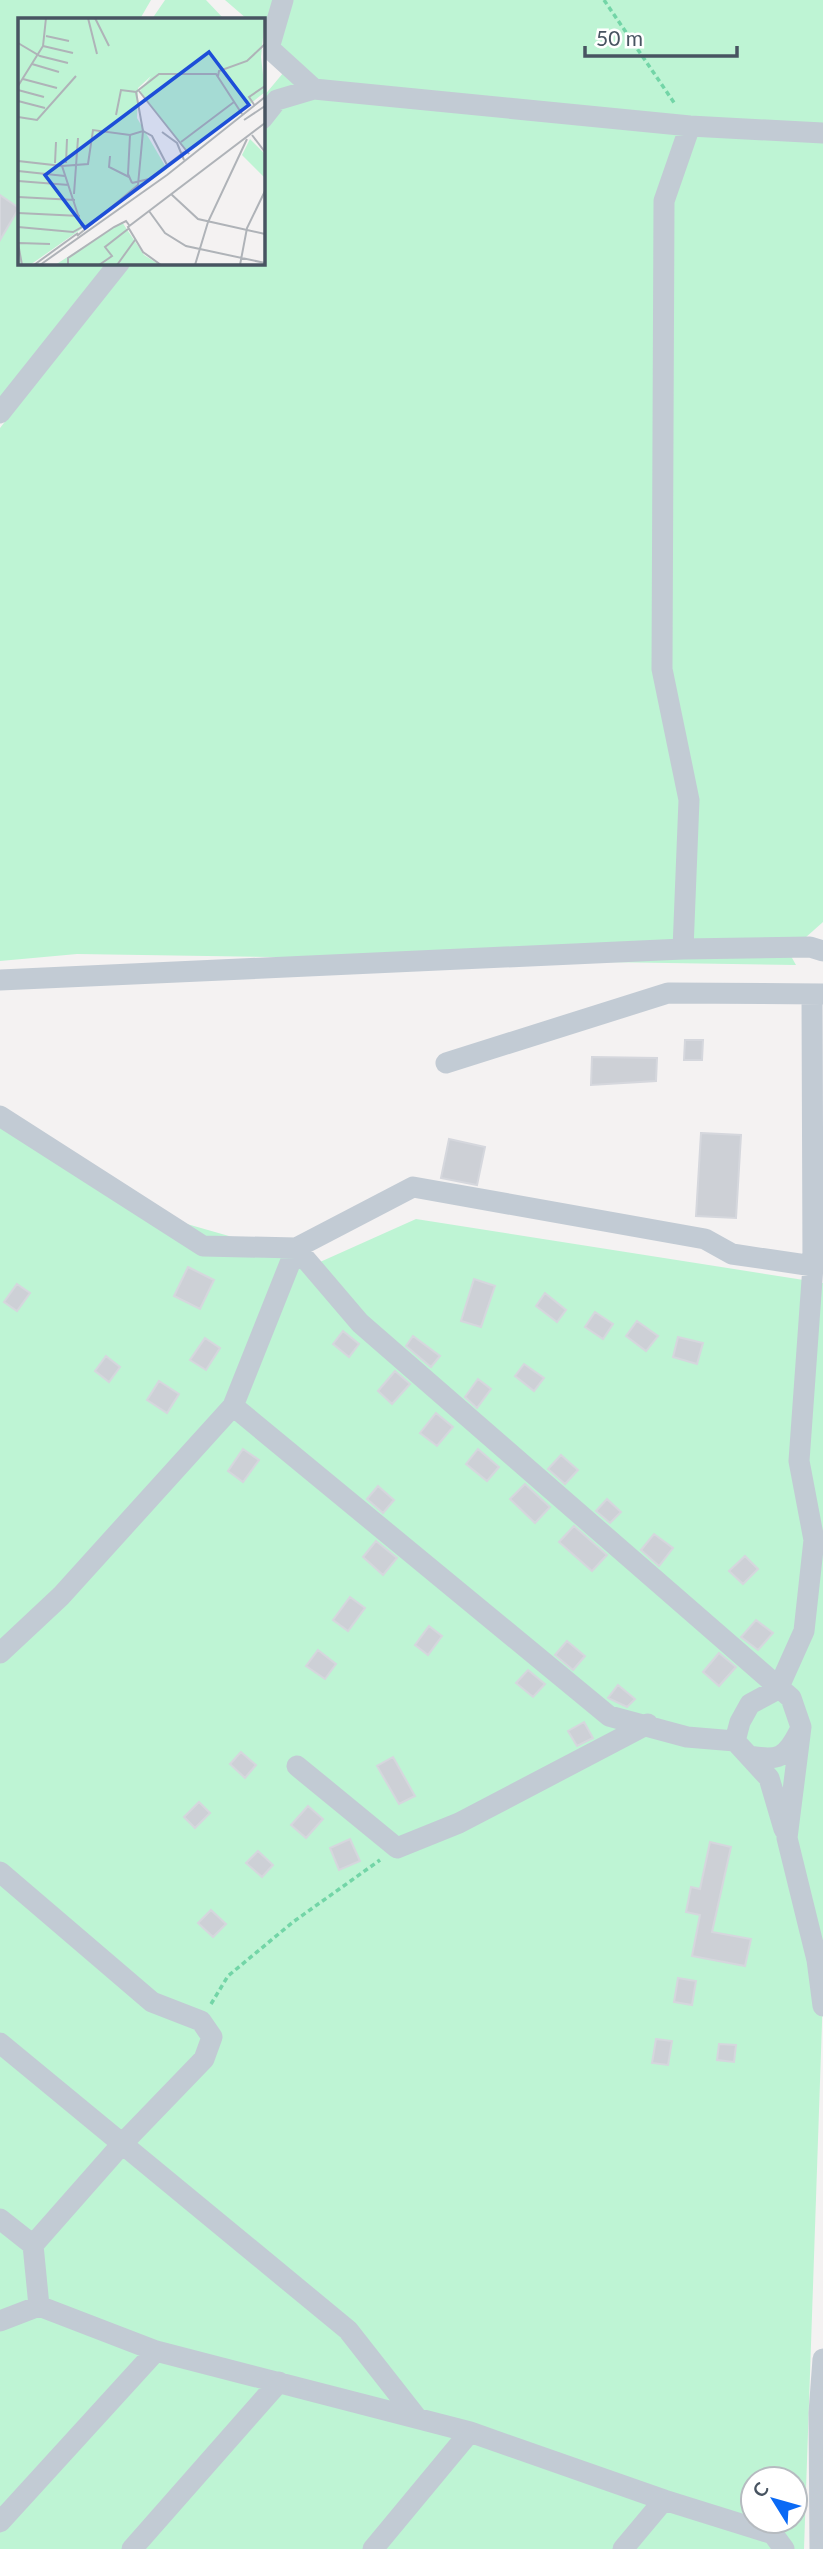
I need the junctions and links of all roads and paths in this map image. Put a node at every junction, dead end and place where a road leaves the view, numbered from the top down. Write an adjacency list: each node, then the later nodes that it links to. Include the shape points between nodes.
1 (283, 0): 3 (street, via 269,48)
2 (604, 0): 5 (path)
3 (314, 89): 4 (street, via 277,100); 5 (street)
4 (264, 116)
5 (690, 126): 6 (street); 9 (street, via 664,201 662,669 689,800)
6 (823, 134)
7 (118, 264): 8 (street)
8 (0, 413)
9 (683, 949): 10 (street, via 810,947); 11 (street)
10 (823, 951)
11 (0, 980)
12 (818, 995): 13 (street, via 668,993); 16 (street)
13 (446, 1063)
14 (0, 1116): 15 (street, via 203,1247)
15 (296, 1248): 16 (street, via 413,1187 705,1239 732,1254); 17 (street); 19 (street, via 360,1323)
16 (813, 1266): 19 (street, via 799,1461 814,1540 804,1631)
17 (233, 1406): 18 (street, via 61,1596); 20 (street, via 609,1716)
18 (0, 1653)
19 (778, 1689): 21 (street, via 791,1698); 22 (street, via 750,1704 740,1722)
20 (648, 1724): 22 (street); 25 (street, via 459,1823)
21 (801, 1727): 22 (street, via 790,1750 773,1760); 24 (street)
22 (743, 1749): 24 (street, via 769,1778)
23 (296, 1766): 25 (street)
24 (787, 1838): 27 (street, via 817,1960)
25 (397, 1848): 28 (path, via 293,1922 228,1976)
26 (0, 1872): 28 (street, via 152,2002)
27 (823, 2006)
28 (201, 2021): 30 (street, via 212,2037 204,2059)
29 (0, 2043): 30 (street)
30 (122, 2144): 32 (street); 38 (street, via 348,2330)
31 (0, 2219): 32 (street)
32 (33, 2245): 33 (street)
33 (39, 2306): 34 (street); 35 (street)
34 (0, 2321)
35 (156, 2351): 37 (street); 41 (street)
36 (823, 2359): 46 (street)
37 (279, 2382): 38 (street); 42 (street)
38 (417, 2418): 39 (street)
39 (470, 2432): 40 (street); 43 (street)
40 (664, 2500): 44 (street); 45 (street, via 773,2534)
41 (0, 2522)
42 (132, 2549)
43 (373, 2549)
44 (623, 2549)
45 (785, 2549)
46 (820, 2549)

